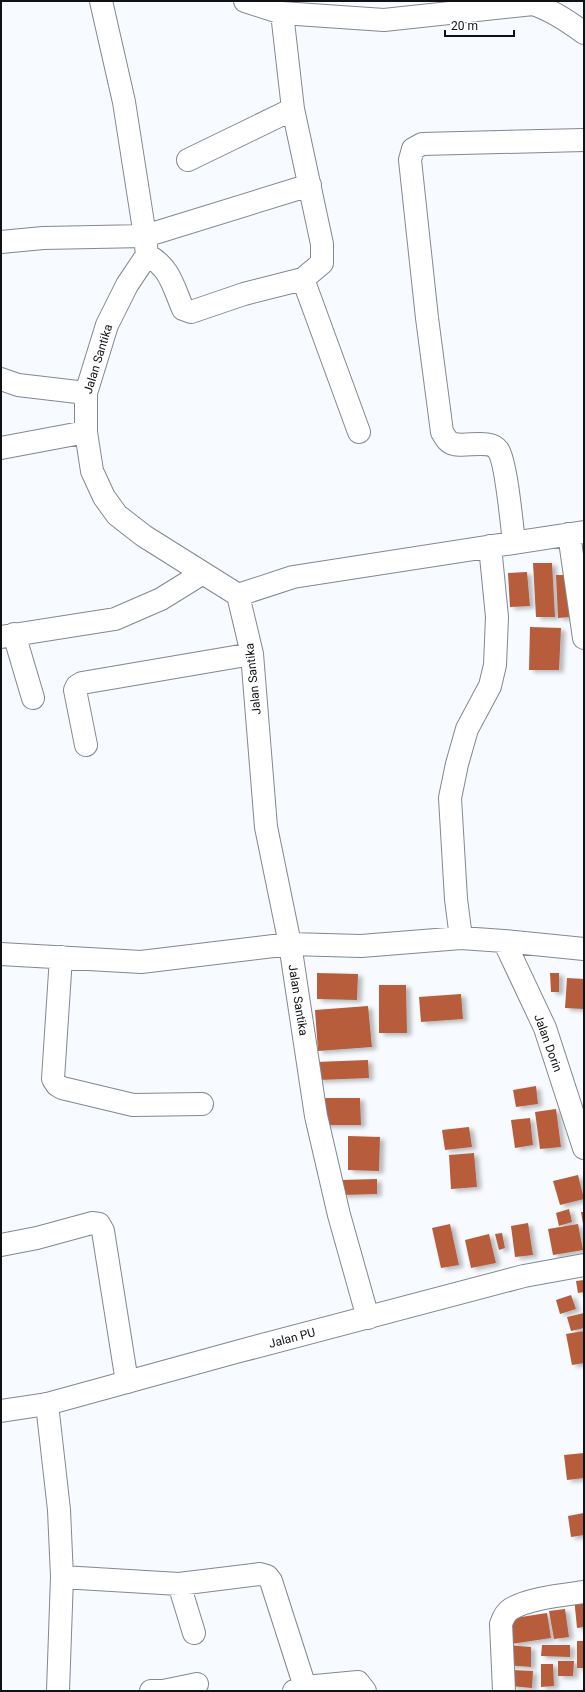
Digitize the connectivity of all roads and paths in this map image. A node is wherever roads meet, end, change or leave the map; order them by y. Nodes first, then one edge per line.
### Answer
1 (101, 1) edge
2 (245, 1) edge
3 (282, 13) junction
4 (584, 33) edge
5 (293, 109) junction
6 (584, 140) edge
7 (188, 160) dead end
8 (310, 185) junction
9 (1, 242) edge
10 (146, 245) junction
11 (302, 279) junction
12 (1, 379) edge
13 (86, 393) junction
14 (86, 432) junction
15 (359, 432) dead end
16 (1, 448) edge
17 (577, 533) edge
18 (514, 543) junction
19 (490, 546) junction
20 (203, 573) junction
21 (238, 595) junction
22 (8, 636) edge
23 (584, 638) edge
24 (252, 654) junction
25 (34, 698) dead end
26 (86, 744) dead end
27 (461, 938) junction
28 (504, 941) junction
29 (290, 944) junction
30 (584, 949) edge
31 (1, 954) edge
32 (61, 957) junction
33 (202, 1104) dead end
34 (584, 1148) edge
35 (1, 1245) edge
36 (584, 1265) edge
37 (368, 1318) junction
38 (127, 1382) junction
39 (47, 1404) junction
40 (1, 1411) edge
41 (62, 1577) junction
42 (179, 1584) junction
43 (584, 1592) edge
44 (194, 1633) dead end
45 (197, 1684) dead end
46 (299, 1689) edge
47 (58, 1691) edge
48 (151, 1691) edge
49 (365, 1691) edge
50 (504, 1691) edge

1 - 10 street
2 - 3 street
3 - 4 street
3 - 5 street
5 - 7 street
5 - 8 street
6 - 18 street
8 - 10 street
8 - 11 street
9 - 10 street
10 - 11 street
10 - 13 street, Jalan Santika
11 - 15 street
12 - 13 street
13 - 14 street, Jalan Santika
14 - 16 street
14 - 20 street, Jalan Santika
17 - 18 street
17 - 23 street
18 - 19 street
19 - 21 street
19 - 27 street
20 - 21 street, Jalan Santika
20 - 22 street
21 - 24 street, Jalan Santika
22 - 25 street
24 - 26 street
24 - 29 street, Jalan Santika
27 - 28 street
27 - 29 street
28 - 30 street
28 - 34 street, Jalan Dorin
29 - 32 street
29 - 37 street, Jalan Santika
31 - 32 street
32 - 33 street
35 - 38 street
36 - 37 street, Jalan PU
37 - 38 street, Jalan PU
38 - 39 street, Jalan PU
39 - 40 street, Jalan PU
39 - 41 street
41 - 42 street
41 - 47 street
42 - 44 street
42 - 46 street
43 - 50 street
45 - 48 street
46 - 49 street

